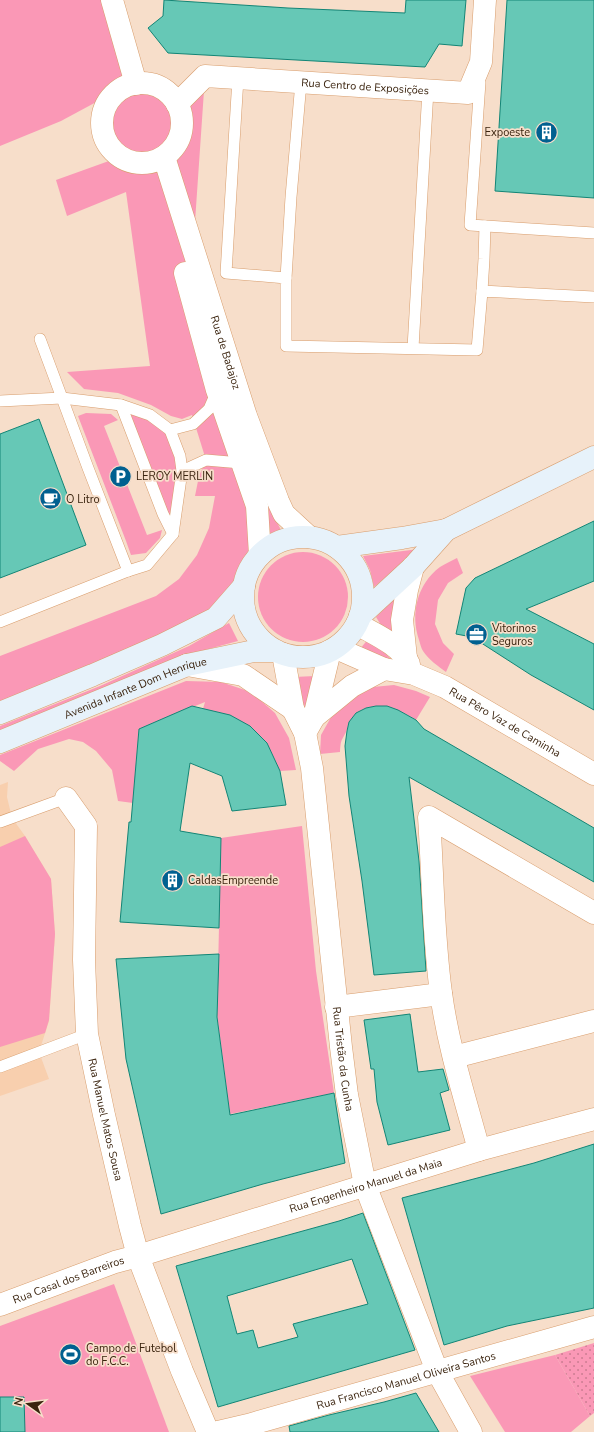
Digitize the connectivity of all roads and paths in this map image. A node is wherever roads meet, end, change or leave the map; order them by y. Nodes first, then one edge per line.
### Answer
1 (112, 0) edge
2 (485, 0) edge
3 (481, 62) junction
4 (238, 78) junction
5 (301, 82) junction
6 (136, 84) junction
7 (428, 90) junction
8 (177, 104) junction
9 (159, 159) junction
10 (485, 226) junction
11 (594, 233) edge
12 (286, 278) junction
13 (482, 291) junction
14 (594, 297) edge
15 (40, 339) dead end
16 (413, 348) junction
17 (217, 390) junction
18 (62, 398) junction
19 (0, 401) edge
20 (121, 405) junction
21 (170, 430) junction
22 (594, 457) edge
23 (241, 462) junction
24 (182, 471) junction
25 (446, 530) junction
26 (173, 534) junction
27 (308, 537) junction
28 (337, 547) junction
29 (260, 555) junction
30 (413, 566) junction
31 (128, 571) junction
32 (244, 586) junction
33 (359, 620) junction
34 (0, 622) edge
35 (333, 649) junction
36 (279, 653) junction
37 (187, 666) junction
38 (410, 666) junction
39 (384, 669) junction
40 (293, 709) junction
41 (0, 713) edge
42 (309, 725) junction
43 (0, 742) edge
44 (594, 774) edge
45 (66, 798) joint
46 (0, 822) edge
47 (594, 913) edge
48 (441, 994) junction
49 (336, 1007) junction
50 (594, 1021) edge
51 (87, 1034) junction
52 (454, 1057) junction
53 (0, 1067) edge
54 (594, 1119) edge
55 (479, 1150) junction
56 (365, 1185) junction
57 (138, 1256) junction
58 (0, 1305) edge
59 (594, 1327) edge
60 (437, 1371) junction
61 (208, 1432) edge
62 (218, 1432) edge
63 (471, 1432) edge

1 - 6 street
2 - 3 street, Rua Centro de Exposições
3 - 7 street, Rua Centro de Exposições
3 - 10 lane
4 - 5 street, Rua Centro de Exposições
4 - 8 street, Rua Centro de Exposições
4 - 12 lane
5 - 7 street, Rua Centro de Exposições
5 - 12 lane
6 - 8 street
6 - 9 street
7 - 16 lane
8 - 9 street
9 - 17 street
9 - 27 street, Rua de Badajoz
10 - 11 lane
10 - 13 lane
12 - 16 lane
13 - 14 lane
13 - 16 lane
15 - 18 lane
17 - 21 lane
17 - 23 street
18 - 19 lane
18 - 20 lane
18 - 31 lane
20 - 21 lane
20 - 26 lane
21 - 24 lane
22 - 25 main road
23 - 24 lane
23 - 29 street
24 - 26 lane
25 - 28 main road
25 - 30 main road
26 - 31 lane
27 - 28 main road
27 - 29 main road
28 - 33 main road
29 - 32 main road
30 - 33 main road
30 - 38 street
31 - 34 lane
32 - 36 main road
32 - 41 main road
33 - 35 main road
33 - 38 street
35 - 36 main road
35 - 39 street
35 - 42 street
36 - 37 main road, Avenida Infante Dom Henrique
36 - 40 street
37 - 40 street
37 - 43 main road, Avenida Infante Dom Henrique
38 - 39 street
38 - 44 street, Rua Pêro Vaz de Caminha
39 - 42 street
40 - 42 street
42 - 49 street, Rua Tristão da Cunha
45 - 46 lane
45 - 51 street, Rua Manuel Matos Sousa
47 - 48 street
48 - 49 street
48 - 52 street
49 - 56 street, Rua Tristão da Cunha
50 - 52 street
51 - 53 lane
51 - 57 street, Rua Manuel Matos Sousa
52 - 55 street
54 - 55 street, Rua Engenheiro Manuel da Maia
55 - 56 street, Rua Engenheiro Manuel da Maia
56 - 57 street, Rua Engenheiro Manuel da Maia
56 - 60 street, Rua Tristão da Cunha
57 - 58 street, Rua Casal dos Barreiros
57 - 61 street, Rua Manuel Matos Sousa
59 - 60 street, Rua Francisco Manuel Oliveira Santos
60 - 62 street, Rua Francisco Manuel Oliveira Santos
60 - 63 street, Rua Tristão da Cunha

